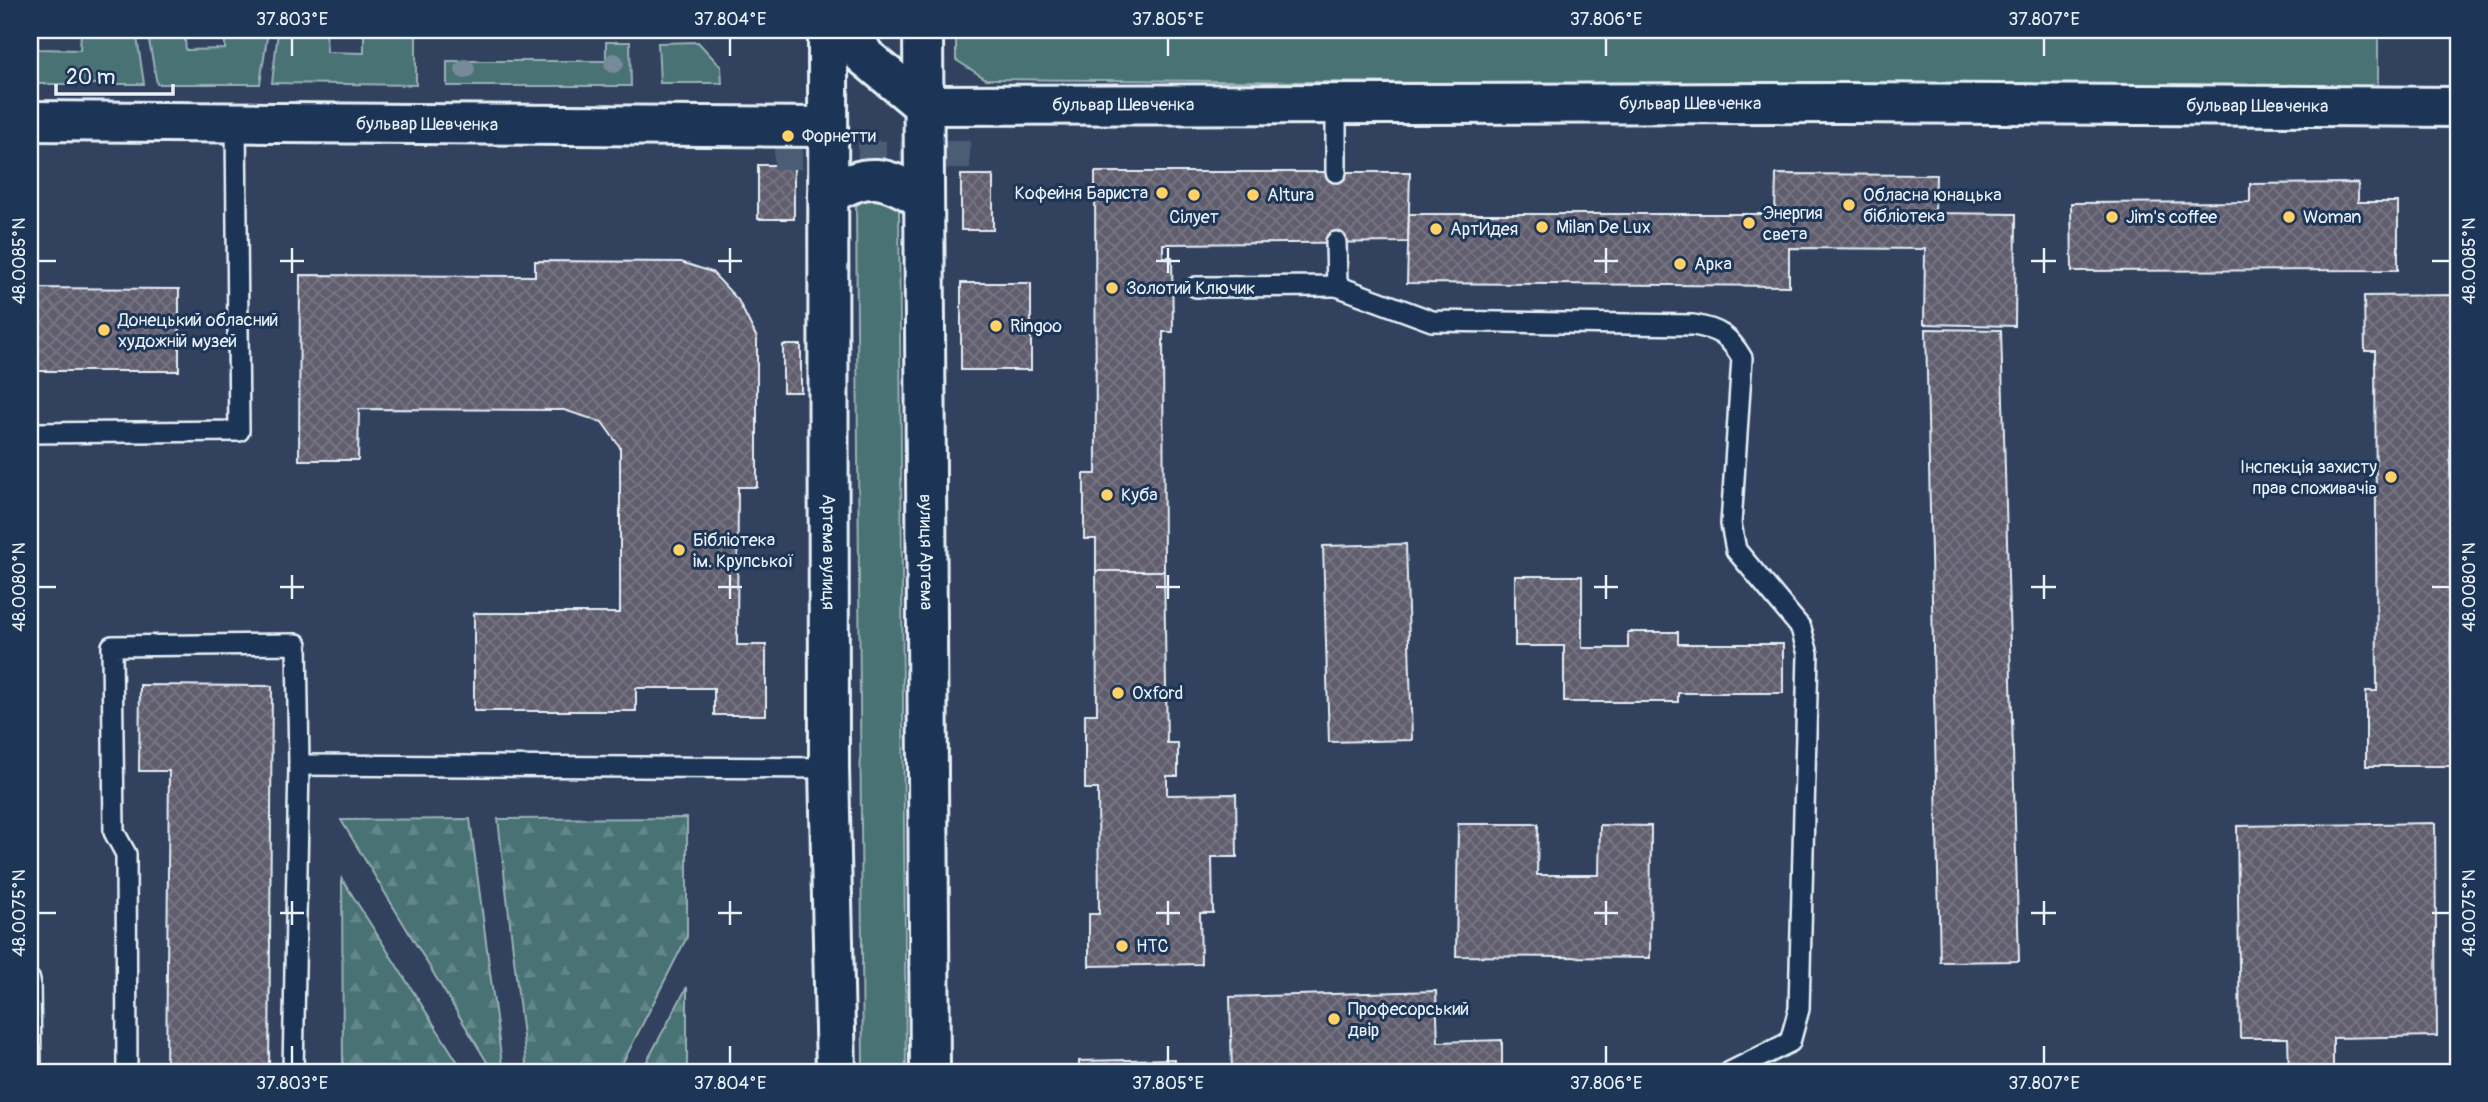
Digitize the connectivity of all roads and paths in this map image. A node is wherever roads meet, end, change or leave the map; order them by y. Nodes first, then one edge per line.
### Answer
1 (828, 30) edge
2 (851, 30) edge
3 (923, 30) edge
4 (1336, 103) junction
5 (923, 105) junction
6 (2458, 107) edge
7 (30, 121) edge
8 (236, 123) junction
9 (826, 127) junction
10 (1336, 172) dead end
11 (828, 195) junction
12 (923, 199) junction
13 (1336, 242) dead end
14 (1337, 286) junction
15 (1196, 287) dead end
16 (30, 433) edge
17 (299, 765) junction
18 (829, 768) junction
19 (30, 980) edge
20 (31, 1072) edge
21 (127, 1072) edge
22 (293, 1072) edge
23 (836, 1072) edge
24 (930, 1072) edge
25 (1730, 1072) edge

1 - 9 main road, Артема вулиця
2 - 5 main road
3 - 5 main road, вулиця Артема
4 - 5 main road, бульвар Шевченка
4 - 6 main road, бульвар Шевченка
4 - 10 lane
5 - 12 main road, вулиця Артема
7 - 8 main road, бульвар Шевченка
8 - 9 main road, бульвар Шевченка
8 - 16 lane
9 - 11 main road, Артема вулиця
11 - 12 main road
11 - 18 main road, Артема вулиця
12 - 24 main road, вулиця Артема
13 - 14 lane
14 - 15 lane
14 - 25 lane
17 - 18 lane
17 - 21 lane
17 - 22 lane
18 - 23 main road, Артема вулиця
19 - 20 lane

